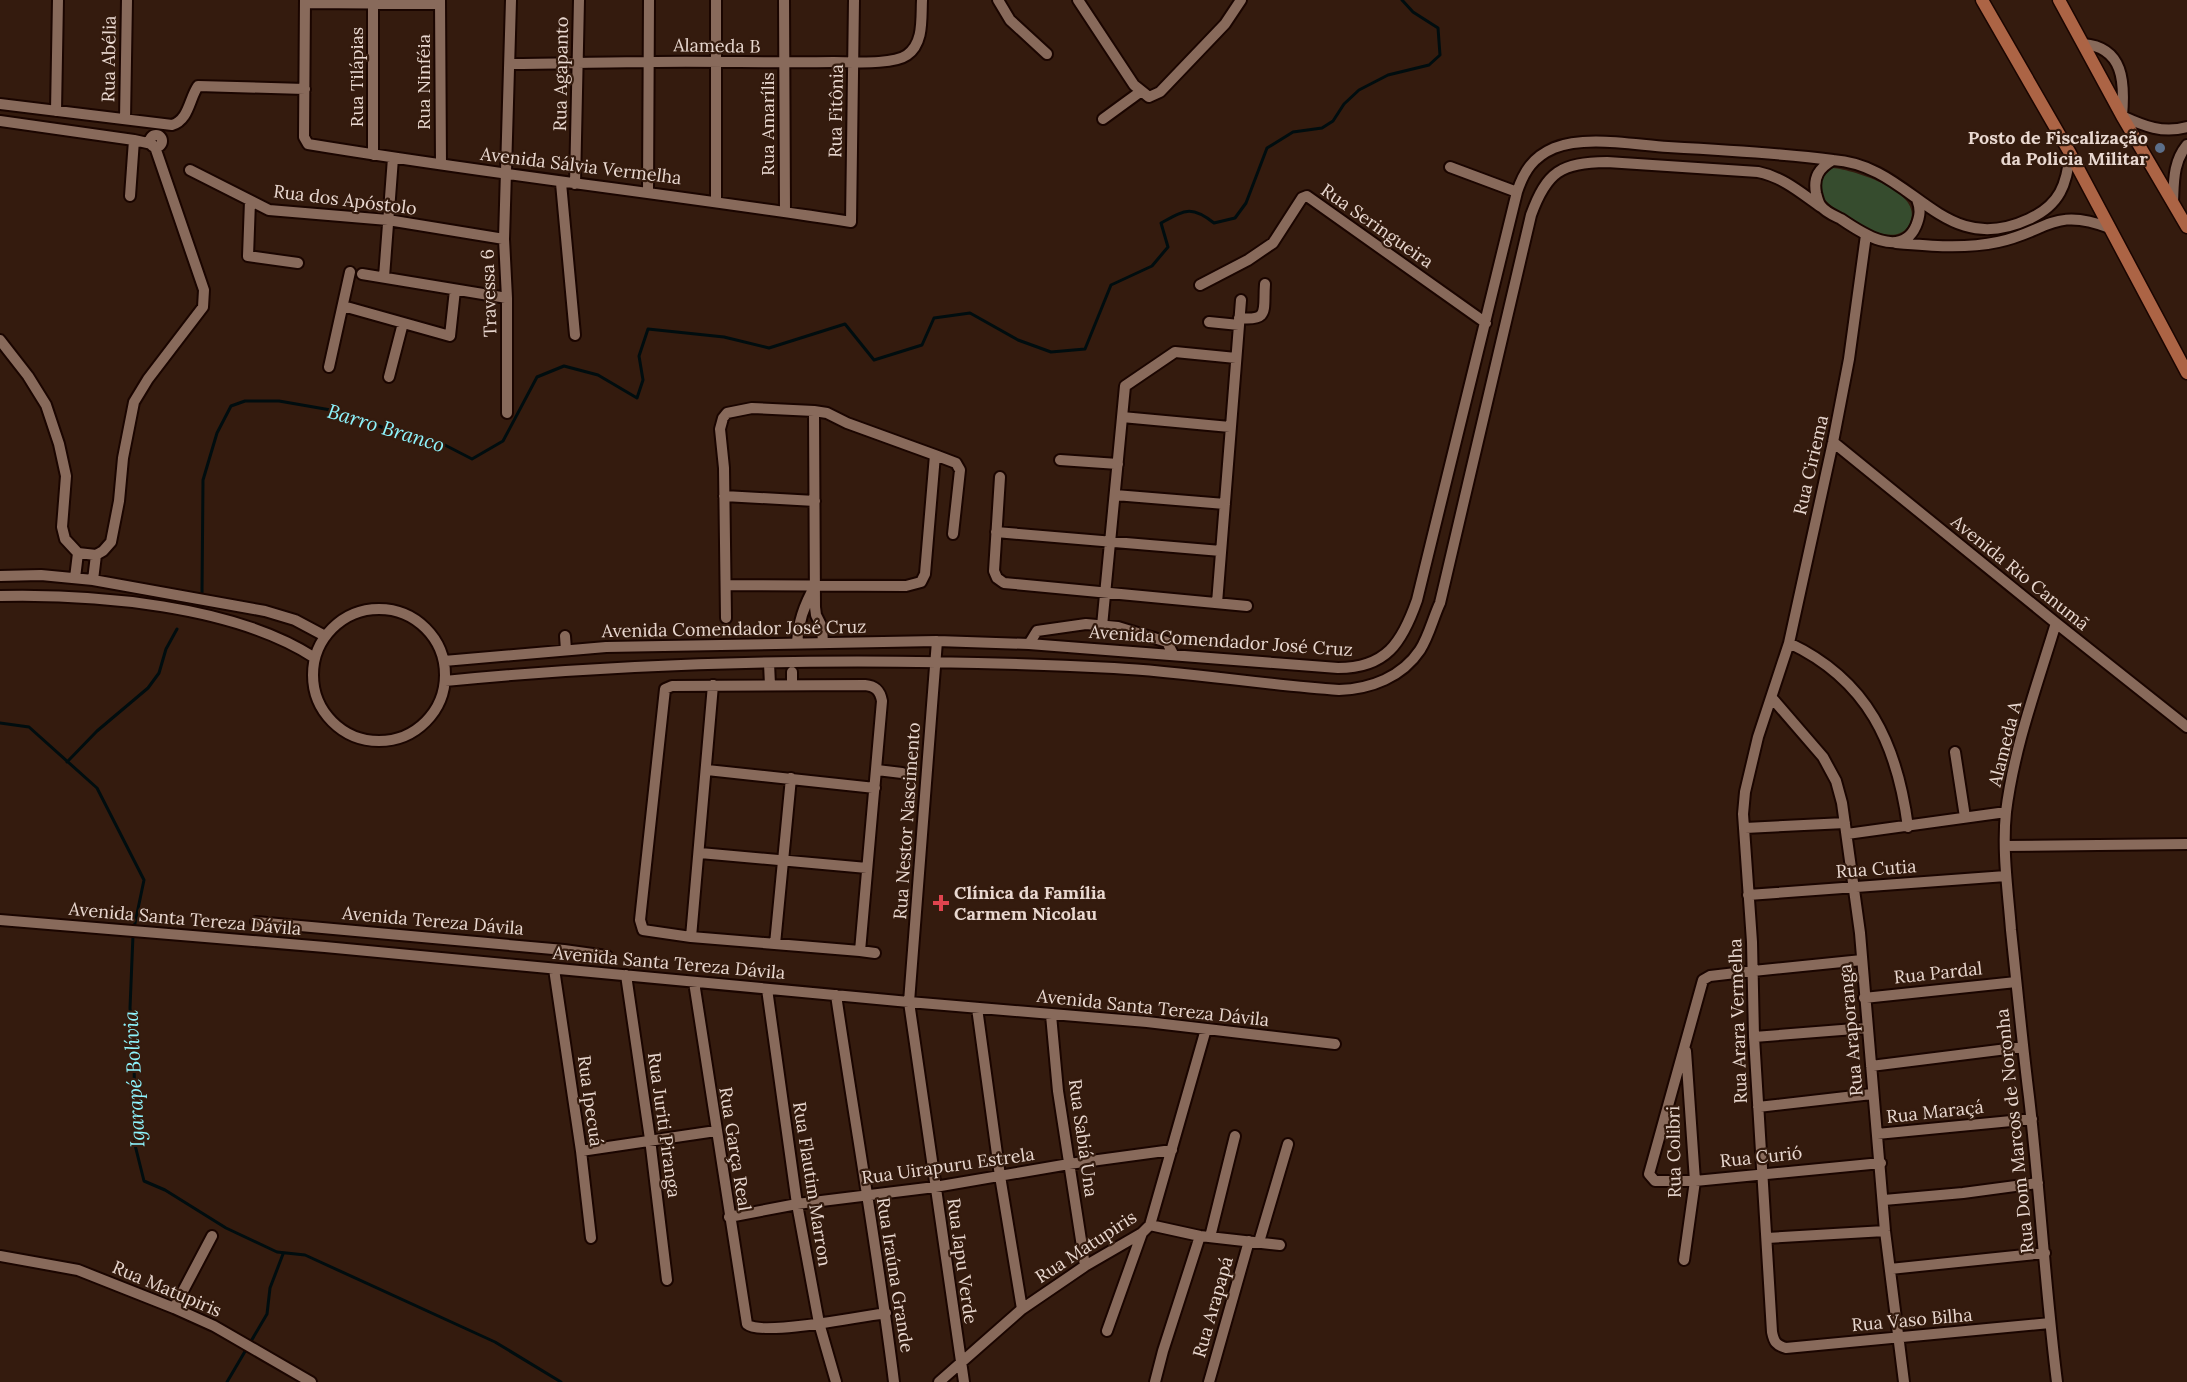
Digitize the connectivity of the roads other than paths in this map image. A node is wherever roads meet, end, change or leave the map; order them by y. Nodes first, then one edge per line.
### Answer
1 (58, 0) edge
2 (127, 0) edge
3 (511, 0) edge
4 (579, 0) edge
5 (649, 0) edge
6 (716, 0) edge
7 (784, 0) edge
8 (854, 0) edge
9 (922, 0) edge
10 (998, 0) edge
11 (1078, 0) edge
12 (1982, 0) edge
13 (2060, 1) edge
14 (305, 2) edge
15 (373, 2) edge
16 (440, 2) edge
17 (1236, 2) edge
18 (2083, 44) junction
19 (1047, 54) dead end
20 (648, 62) junction
21 (853, 62) junction
22 (717, 63) junction
23 (784, 63) junction
24 (510, 64) junction
25 (578, 64) junction
26 (305, 88) junction
27 (1140, 92) junction
28 (0, 104) edge
29 (56, 111) junction
30 (2122, 116) junction
31 (125, 119) junction
32 (1103, 119) dead end
33 (0, 122) edge
34 (2187, 127) edge
35 (134, 140) junction
36 (2187, 146) edge
37 (2070, 153) junction
38 (373, 155) junction
39 (393, 158) junction
40 (1833, 160) junction
41 (441, 164) junction
42 (1450, 167) dead end
43 (190, 170) dead end
44 (506, 174) junction
45 (561, 183) junction
46 (575, 184) junction
47 (648, 192) junction
48 (1517, 192) junction
49 (130, 196) dead end
50 (1917, 200) junction
51 (250, 201) junction
52 (716, 201) junction
53 (2173, 202) junction
54 (1821, 207) junction
55 (785, 212) junction
56 (388, 220) junction
57 (851, 222) joint
58 (2187, 227) edge
59 (2110, 228) junction
60 (1866, 235) junction
61 (504, 239) junction
62 (1893, 243) junction
63 (298, 263) dead end
64 (384, 277) junction
65 (1265, 284) dead end
66 (1200, 285) dead end
67 (455, 290) junction
68 (507, 298) junction
69 (1240, 300) dead end
70 (343, 306) junction
71 (1239, 321) junction
72 (1209, 322) dead end
73 (403, 323) junction
74 (1486, 323) junction
75 (575, 335) dead end
76 (0, 340) edge
77 (1236, 358) junction
78 (329, 367) dead end
79 (2185, 368) edge
80 (389, 377) dead end
81 (814, 411) junction
82 (507, 412) dead end
83 (1122, 417) junction
84 (1230, 427) junction
85 (1833, 442) junction
86 (935, 455) junction
87 (1060, 460) dead end
88 (1118, 464) junction
89 (1000, 477) dead end
90 (1115, 495) junction
91 (724, 496) junction
92 (814, 501) junction
93 (1225, 504) junction
94 (996, 532) junction
95 (953, 534) dead end
96 (1110, 542) junction
97 (1221, 552) junction
98 (78, 553) junction
99 (96, 555) junction
100 (5, 576) edge
101 (75, 578) junction
102 (93, 580) junction
103 (726, 585) junction
104 (815, 586) junction
105 (1105, 592) junction
106 (4, 596) edge
107 (1217, 603) junction
108 (1247, 606) dead end
109 (726, 618) dead end
110 (2056, 624) junction
111 (1102, 626) junction
112 (326, 636) junction
113 (565, 636) dead end
114 (551, 639) dead end
115 (937, 641) junction
116 (797, 643) junction
117 (823, 643) junction
118 (1789, 643) junction
119 (1029, 644) junction
120 (566, 650) junction
121 (551, 651) junction
122 (1173, 654) junction
123 (315, 658) junction
124 (444, 661) junction
125 (936, 662) junction
126 (769, 663) junction
127 (792, 672) dead end
128 (445, 681) junction
129 (713, 685) junction
130 (792, 685) junction
131 (770, 686) junction
132 (1772, 698) junction
133 (2187, 727) edge
134 (1955, 752) dead end
135 (707, 770) junction
136 (877, 770) junction
137 (902, 773) dead end
138 (791, 778) junction
139 (875, 788) junction
140 (2006, 812) junction
141 (1965, 817) junction
142 (1908, 827) junction
143 (1744, 828) junction
144 (1846, 829) junction
145 (2187, 844) edge
146 (2005, 846) junction
147 (700, 853) junction
148 (783, 860) junction
149 (867, 868) junction
150 (2006, 876) junction
151 (1854, 888) junction
152 (1749, 896) junction
153 (0, 920) edge
154 (256, 922) dead end
155 (691, 937) junction
156 (775, 944) junction
157 (860, 951) junction
158 (875, 953) dead end
159 (607, 956) dead end
160 (1862, 960) junction
161 (554, 969) junction
162 (1753, 971) junction
163 (626, 975) junction
164 (694, 982) junction
165 (2016, 982) junction
166 (767, 989) junction
167 (836, 995) junction
168 (1864, 998) junction
169 (909, 1002) junction
170 (977, 1008) junction
171 (1051, 1015) junction
172 (1867, 1028) junction
173 (1206, 1029) junction
174 (1754, 1037) junction
175 (1686, 1042) junction
176 (1335, 1044) dead end
177 (2023, 1047) junction
178 (1870, 1066) junction
179 (1872, 1094) junction
180 (1758, 1107) junction
181 (2032, 1119) junction
182 (716, 1131) junction
183 (1877, 1134) junction
184 (1235, 1136) dead end
185 (650, 1139) junction
186 (1288, 1144) dead end
187 (1172, 1150) junction
188 (581, 1151) junction
189 (1881, 1162) junction
190 (1069, 1164) junction
191 (1764, 1173) junction
192 (1649, 1174) joint
193 (1000, 1176) junction
194 (1695, 1181) junction
195 (2038, 1183) junction
196 (935, 1187) junction
197 (866, 1195) junction
198 (1884, 1200) junction
199 (797, 1204) junction
200 (729, 1217) junction
201 (1150, 1225) junction
202 (1886, 1231) junction
203 (1142, 1233) junction
204 (212, 1236) dead end
205 (1205, 1236) junction
206 (591, 1238) dead end
207 (1767, 1238) junction
208 (1254, 1242) junction
209 (1280, 1245) dead end
210 (2045, 1253) junction
211 (0, 1256) edge
212 (1684, 1260) dead end
213 (1085, 1266) junction
214 (1890, 1269) junction
215 (667, 1280) dead end
216 (174, 1308) junction
217 (1022, 1309) junction
218 (886, 1313) junction
219 (819, 1323) junction
220 (2050, 1323) junction
221 (1107, 1331) dead end
222 (1898, 1338) junction
223 (1778, 1345) joint
224 (961, 1364) junction
225 (311, 1382) edge
226 (836, 1382) edge
227 (894, 1382) edge
228 (939, 1382) edge
229 (963, 1382) edge
230 (1155, 1382) edge
231 (1209, 1382) edge
232 (1904, 1382) edge
233 (2056, 1382) edge

1 - 29 street
2 - 31 street, Rua Abélia
3 - 24 street, Travessa 6
4 - 25 street, Rua Agapanto
5 - 20 street
6 - 22 street
7 - 23 street, Rua Amarílis
8 - 21 street, Rua Fitônia
9 - 21 street, Alameda B
10 - 19 street
11 - 27 street
12 - 37 main road
13 - 18 main road
14 - 15 street
14 - 26 street
15 - 16 street
15 - 38 street, Rua Tilápias
16 - 41 street, Rua Ninféia
17 - 27 street
18 - 30 main road
18 - 30 street
20 - 22 street, Alameda B
20 - 25 street, Alameda B
20 - 47 street
21 - 23 street, Alameda B
21 - 57 street, Rua Fitônia
22 - 23 street, Alameda B
22 - 52 street
23 - 55 street, Rua Amarílis
24 - 25 street, Alameda B
24 - 44 street, Travessa 6
25 - 46 street, Rua Agapanto
26 - 31 street
26 - 38 street, Avenida Sálvia Vermelha
27 - 32 street
28 - 29 street
29 - 31 street
30 - 34 street
30 - 53 main road
33 - 35 street
35 - 49 street
35 - 99 street
36 - 53 street
37 - 50 street
37 - 59 main road
38 - 39 street, Avenida Sálvia Vermelha
39 - 41 street, Avenida Sálvia Vermelha
39 - 56 street
40 - 48 street, Avenida Comendador José Cruz
40 - 50 street, Avenida Comendador José Cruz
40 - 54 street
41 - 44 street, Avenida Sálvia Vermelha
42 - 48 street
43 - 51 street, Rua dos Apóstolo
44 - 45 street, Avenida Sálvia Vermelha
44 - 61 street, Travessa 6
45 - 46 street, Avenida Sálvia Vermelha
45 - 75 street
46 - 47 street, Avenida Sálvia Vermelha
47 - 52 street, Avenida Sálvia Vermelha
48 - 74 street, Avenida Comendador José Cruz
50 - 62 street
51 - 56 street, Rua dos Apóstolo
51 - 63 street
52 - 55 street, Avenida Sálvia Vermelha
53 - 58 main road
54 - 60 street, Avenida Comendador José Cruz
54 - 125 street, Avenida Comendador José Cruz
55 - 57 street, Avenida Sálvia Vermelha
56 - 61 street, Rua dos Apóstolo
56 - 64 street
59 - 62 street
59 - 79 main road
60 - 62 street, Avenida Comendador José Cruz
60 - 85 street, Rua Ciriema
61 - 68 street, Travessa 6
64 - 67 street
64 - 70 street
65 - 71 street
66 - 74 street, Rua Seringueira
67 - 68 street
67 - 73 street
68 - 82 street, Travessa 6
69 - 71 street
70 - 73 street
70 - 78 street
71 - 72 street
71 - 77 street
73 - 80 street
74 - 122 street, Avenida Comendador José Cruz
76 - 98 street
77 - 83 street
77 - 84 street
81 - 86 street
81 - 91 street
81 - 92 street
83 - 84 street
83 - 88 street
84 - 93 street
85 - 110 street, Avenida Rio Canumã
85 - 118 street, Rua Ciriema
86 - 95 street
86 - 104 street
87 - 88 street
88 - 90 street
89 - 94 street
90 - 93 street
90 - 96 street
91 - 92 street
91 - 103 street
92 - 104 street
93 - 97 street
94 - 96 street
94 - 105 street
96 - 97 street
96 - 105 street
97 - 107 street
98 - 99 street
98 - 101 street
99 - 102 street
100 - 101 street
100 - 106 street
101 - 102 street
102 - 112 street
103 - 104 street
103 - 109 street
104 - 116 street
104 - 117 street
105 - 107 street
105 - 111 street
106 - 123 street
107 - 108 street
110 - 133 street, Avenida Rio Canumã
110 - 140 street, Alameda A
111 - 119 street
111 - 122 street
112 - 123 street
112 - 124 street
113 - 120 street
114 - 121 street
115 - 117 street, Avenida Comendador José Cruz
115 - 119 street, Avenida Comendador José Cruz
115 - 125 street, Rua Nestor Nascimento
116 - 117 street, Avenida Comendador José Cruz
116 - 120 street, Avenida Comendador José Cruz
118 - 132 street, Rua Ciriema
118 - 142 street
119 - 122 street, Avenida Comendador José Cruz
120 - 121 street, Avenida Comendador José Cruz
121 - 124 street, Avenida Comendador José Cruz
123 - 128 street
124 - 128 street
125 - 126 street, Avenida Comendador José Cruz
125 - 169 street, Rua Nestor Nascimento
126 - 128 street, Avenida Comendador José Cruz
126 - 131 street
127 - 130 street
129 - 131 street
129 - 135 street
129 - 155 street
130 - 131 street
130 - 136 street
132 - 143 street, Rua Arara Vermelha
132 - 144 street, Rua Araporanga
134 - 141 street
135 - 138 street
135 - 147 street
136 - 137 street
136 - 139 street
138 - 139 street
138 - 148 street
139 - 149 street
140 - 141 street
140 - 146 street, Alameda A
141 - 142 street
142 - 144 street
143 - 144 street
143 - 152 street, Rua Arara Vermelha
144 - 151 street, Rua Araporanga
145 - 146 street
146 - 150 street, Alameda A
147 - 148 street
147 - 155 street
148 - 149 street
148 - 156 street
149 - 157 street
150 - 151 street, Rua Cutia
150 - 165 street, Rua Dom Marcos de Noronha
151 - 152 street, Rua Cutia
151 - 160 street, Rua Araporanga
152 - 162 street, Rua Arara Vermelha
153 - 161 street, Avenida Santa Tereza Dávila
154 - 159 street, Avenida Tereza Dávila
155 - 156 street
156 - 157 street
157 - 158 street
160 - 162 street
160 - 168 street, Rua Araporanga
161 - 163 street, Avenida Santa Tereza Dávila
161 - 188 street, Rua Ipecuá
162 - 174 street, Rua Arara Vermelha
162 - 175 street, Rua Colibri
163 - 164 street, Avenida Santa Tereza Dávila
163 - 185 street, Rua Juriti Piranga
164 - 166 street, Avenida Santa Tereza Dávila
164 - 182 street, Rua Garça Real
165 - 168 street, Rua Pardal
165 - 177 street, Rua Dom Marcos de Noronha
166 - 167 street, Avenida Santa Tereza Dávila
166 - 199 street, Rua Flautim Marron
167 - 169 street, Avenida Santa Tereza Dávila
167 - 197 street, Rua Iraúna Grande
168 - 172 street, Rua Araporanga
169 - 170 street, Avenida Santa Tereza Dávila
169 - 196 street, Rua Japu Verde
170 - 171 street, Avenida Santa Tereza Dávila
170 - 193 street
171 - 173 street, Avenida Santa Tereza Dávila
171 - 190 street, Rua Sabiá Una
172 - 174 street
172 - 178 street, Rua Araporanga
173 - 176 street, Avenida Santa Tereza Dávila
173 - 187 street, Rua Matupiris
174 - 180 street, Rua Arara Vermelha
175 - 192 street, Rua Colibri
175 - 194 street, Rua Colibri
177 - 178 street
177 - 181 street, Rua Dom Marcos de Noronha
178 - 179 street, Rua Araporanga
179 - 180 street
179 - 183 street, Rua Araporanga
180 - 191 street, Rua Arara Vermelha
181 - 183 street, Rua Maraçá
181 - 195 street, Rua Dom Marcos de Noronha
182 - 185 street
182 - 200 street, Rua Garça Real
183 - 189 street, Rua Araporanga
184 - 205 street
185 - 188 street
185 - 215 street, Rua Juriti Piranga
186 - 208 street, Rua Arapapá
187 - 190 street, Rua Uirapuru Estrela
187 - 201 street, Rua Matupiris
188 - 206 street, Rua Ipecuá
189 - 191 street, Rua Curió
189 - 198 street, Rua Araporanga
190 - 193 street, Rua Uirapuru Estrela
190 - 213 street, Rua Sabiá Una
191 - 194 street, Rua Curió
191 - 207 street, Rua Arara Vermelha
192 - 194 street, Rua Curió
193 - 196 street, Rua Uirapuru Estrela
193 - 217 street
194 - 212 street, Rua Colibri
195 - 198 street
195 - 210 street, Rua Dom Marcos de Noronha
196 - 197 street, Rua Uirapuru Estrela
196 - 224 street, Rua Japu Verde
197 - 199 street, Rua Uirapuru Estrela
197 - 218 street, Rua Iraúna Grande
198 - 202 street, Rua Araporanga
199 - 200 street, Rua Uirapuru Estrela
199 - 219 street, Rua Flautim Marron
200 - 219 street, Rua Garça Real
201 - 203 street, Rua Matupiris
201 - 205 street
202 - 207 street
202 - 214 street, Rua Araporanga
203 - 213 street, Rua Matupiris
203 - 221 street
204 - 216 street
205 - 208 street
205 - 230 street
207 - 223 street, Rua Arara Vermelha
208 - 209 street
208 - 231 street, Rua Arapapá
210 - 214 street
210 - 220 street, Rua Dom Marcos de Noronha
211 - 216 street, Rua Matupiris
213 - 217 street, Rua Matupiris
214 - 222 street, Rua Araporanga
216 - 225 street, Rua Matupiris
217 - 224 street, Rua Matupiris
218 - 219 street
218 - 227 street, Rua Iraúna Grande
219 - 226 street, Rua Flautim Marron
220 - 222 street, Rua Vaso Bilha
220 - 233 street, Rua Dom Marcos de Noronha
222 - 223 street, Rua Vaso Bilha
222 - 232 street, Rua Araporanga
224 - 228 street, Rua Matupiris
224 - 229 street, Rua Japu Verde

